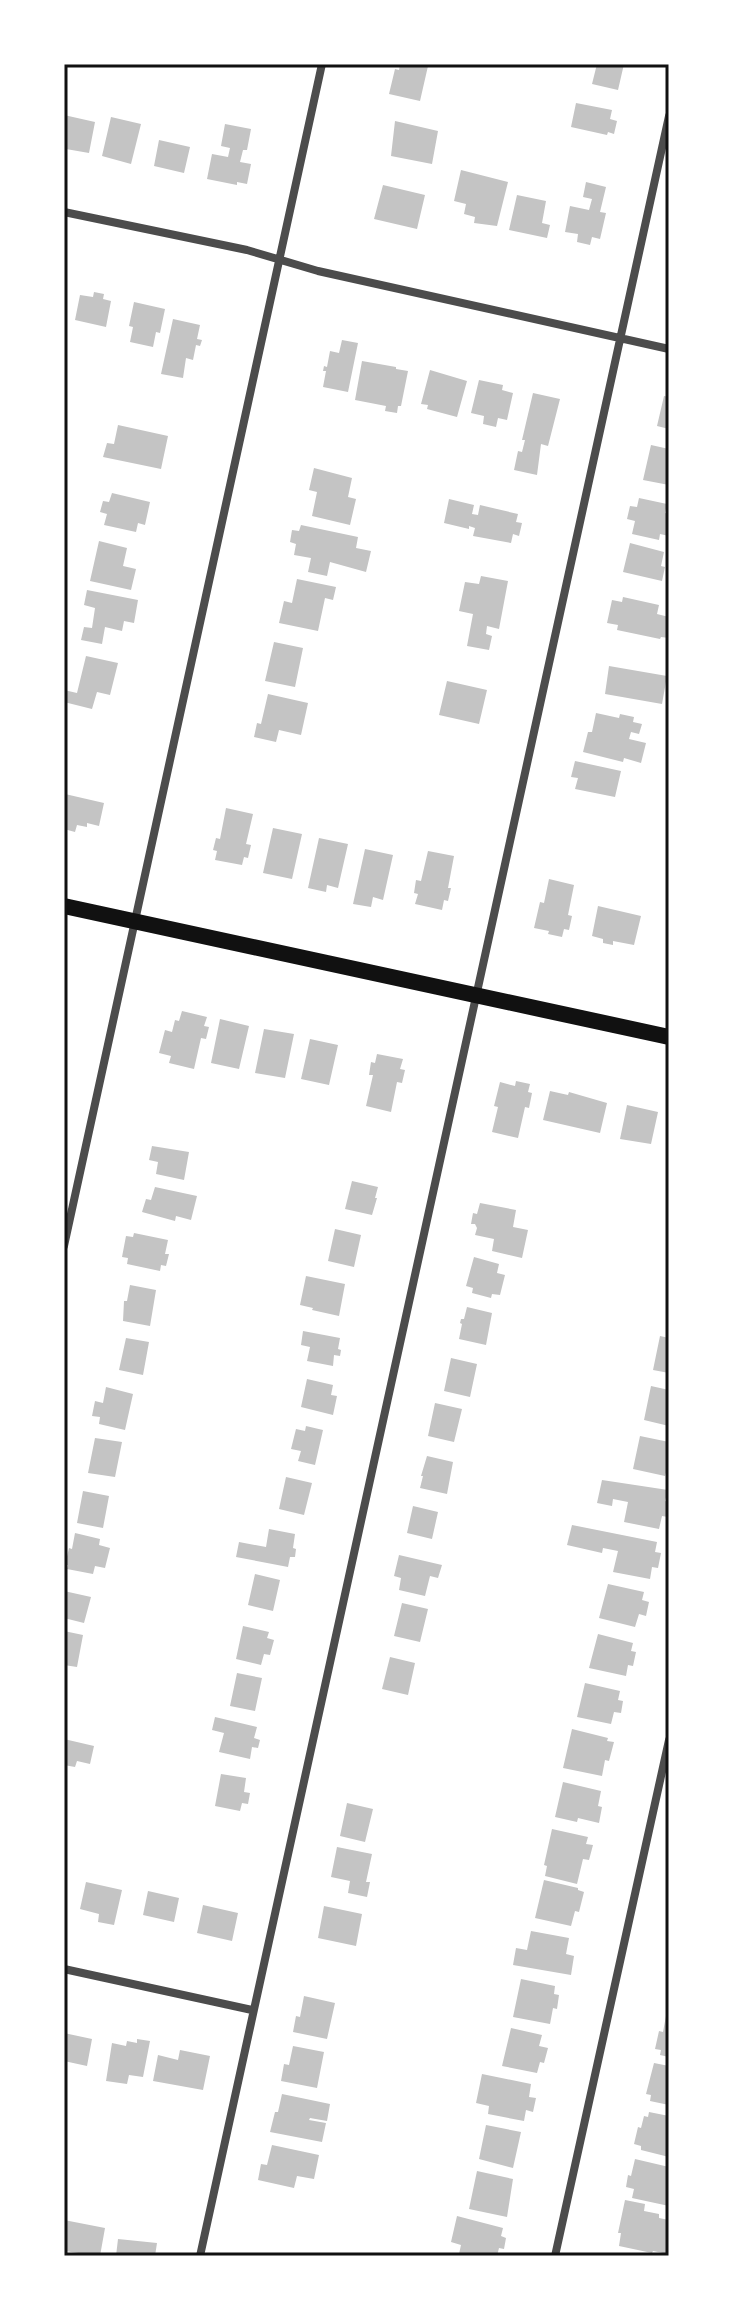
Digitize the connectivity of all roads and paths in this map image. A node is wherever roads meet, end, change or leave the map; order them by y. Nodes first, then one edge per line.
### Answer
1 (322, 64) edge
2 (669, 116) edge
3 (64, 212) edge
4 (279, 260) junction
5 (620, 339) junction
6 (669, 349) edge
7 (64, 906) edge
8 (135, 920) junction
9 (475, 996) junction
10 (669, 1037) edge
11 (64, 1246) edge
12 (669, 1740) edge
13 (64, 1969) edge
14 (252, 2010) junction
15 (200, 2256) edge
16 (555, 2256) edge

1 - 4 street
2 - 5 street
3 - 4 street
4 - 5 street
4 - 8 street
5 - 6 street
5 - 9 street
7 - 8 main road
8 - 9 main road
8 - 11 street
9 - 10 main road
9 - 14 street
12 - 16 street
13 - 14 street
14 - 15 street

